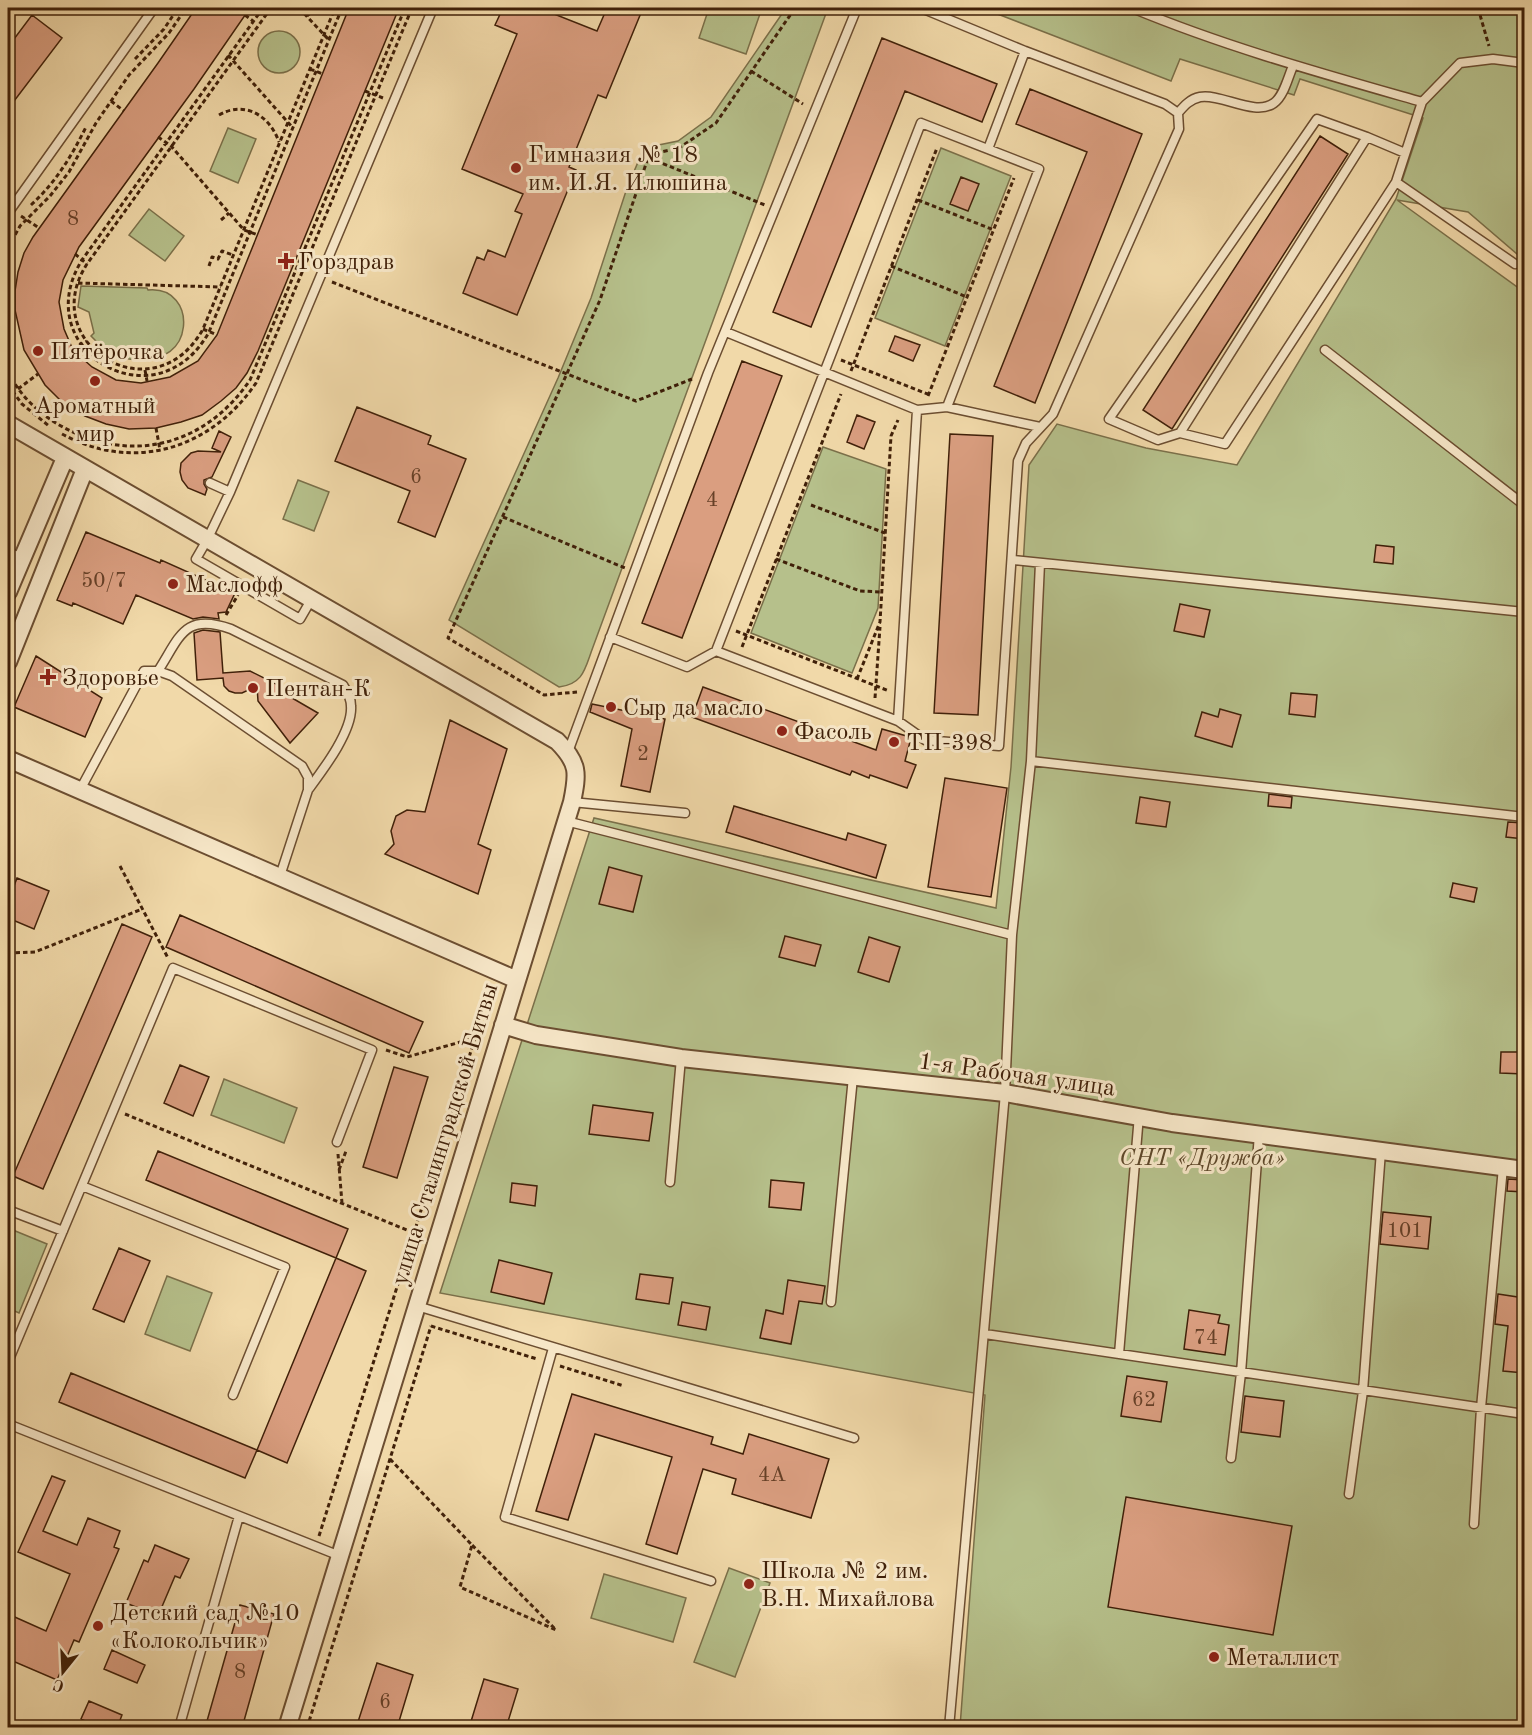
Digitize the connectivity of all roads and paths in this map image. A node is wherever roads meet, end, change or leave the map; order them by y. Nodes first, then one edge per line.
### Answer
1 (154, 8) edge
2 (178, 8) edge
3 (186, 8) edge
4 (262, 8) edge
5 (270, 8) edge
6 (300, 8) edge
7 (316, 8) edge
8 (335, 8) edge
9 (342, 8) edge
10 (405, 8) edge
11 (412, 8) edge
12 (433, 8) edge
13 (795, 8) edge
14 (857, 8) edge
15 (921, 8) edge
16 (1132, 8) edge
17 (1478, 8) edge
18 (245, 15) dead end
19 (307, 16) junction
20 (253, 21) junction
21 (258, 25) junction
22 (324, 35) junction
23 (329, 40) junction
24 (1025, 51) junction
25 (228, 55) junction
26 (1493, 59) junction
27 (233, 60) junction
28 (132, 62) dead end
29 (1524, 63) edge
30 (1293, 66) junction
31 (310, 69) junction
32 (751, 71) junction
33 (316, 72) junction
34 (323, 74) dead end
35 (365, 91) dead end
36 (369, 93) junction
37 (375, 95) junction
38 (110, 100) junction
39 (393, 102) junction
40 (1422, 102) junction
41 (124, 111) dead end
42 (815, 112) junction
43 (1178, 113) junction
44 (219, 115) dead end
45 (90, 120) dead end
46 (288, 123) junction
47 (293, 128) junction
48 (158, 137) dead end
49 (1367, 137) junction
50 (166, 142) junction
51 (280, 143) junction
52 (171, 146) junction
53 (937, 148) dead end
54 (988, 149) junction
55 (1404, 153) junction
56 (648, 158) junction
57 (1014, 178) dead end
58 (1396, 182) junction
59 (917, 200) junction
60 (775, 209) junction
61 (8, 213) edge
62 (229, 213) junction
63 (21, 216) junction
64 (26, 219) junction
65 (221, 220) dead end
66 (39, 228) dead end
67 (244, 230) junction
68 (994, 230) junction
69 (250, 233) junction
70 (8, 236) edge
71 (258, 236) dead end
72 (8, 248) edge
73 (301, 252) junction
74 (75, 254) dead end
75 (233, 255) junction
76 (309, 255) junction
77 (82, 260) junction
78 (87, 264) junction
79 (1515, 264) dead end
80 (208, 266) dead end
81 (891, 266) junction
82 (321, 278) junction
83 (78, 283) junction
84 (220, 287) junction
85 (967, 297) junction
86 (203, 329) junction
87 (209, 332) junction
88 (726, 332) junction
89 (217, 335) dead end
90 (87, 341) junction
91 (81, 345) junction
92 (73, 350) dead end
93 (1325, 350) dead end
94 (260, 352) junction
95 (267, 355) junction
96 (831, 356) junction
97 (853, 365) junction
98 (145, 370) junction
99 (8, 371) edge
100 (824, 372) junction
101 (708, 373) junction
102 (38, 374) dead end
103 (567, 374) junction
104 (9, 376) edge
105 (146, 376) junction
106 (147, 381) dead end
107 (847, 381) junction
108 (8, 385) edge
109 (18, 389) junction
110 (12, 393) junction
111 (841, 394) dead end
112 (929, 395) junction
113 (948, 405) junction
114 (920, 409) junction
115 (898, 420) dead end
116 (8, 424) edge
117 (1040, 427) junction
118 (156, 428) dead end
119 (1180, 433) junction
120 (159, 443) junction
121 (160, 450) junction
122 (65, 458) junction
123 (85, 469) junction
124 (210, 483) dead end
125 (230, 492) junction
126 (812, 505) dead end
127 (1524, 505) edge
128 (503, 517) junction
129 (885, 533) junction
130 (207, 540) junction
131 (15, 555) edge
132 (776, 559) junction
133 (1013, 560) junction
134 (1040, 563) junction
135 (634, 572) junction
136 (243, 586) junction
137 (8, 592) edge
138 (882, 592) junction
139 (311, 600) junction
140 (1524, 612) edge
141 (880, 622) junction
142 (221, 625) junction
143 (725, 627) junction
144 (747, 635) junction
145 (610, 637) junction
146 (741, 649) dead end
147 (716, 651) junction
148 (8, 662) edge
149 (158, 672) junction
150 (857, 679) junction
151 (876, 686) junction
152 (591, 691) junction
153 (899, 695) junction
154 (10, 711) dead end
155 (874, 712) junction
156 (8, 717) edge
157 (898, 721) junction
158 (568, 752) junction
159 (8, 759) edge
160 (1031, 761) junction
161 (80, 790) junction
162 (308, 790) junction
163 (572, 802) junction
164 (685, 813) dead end
165 (1524, 817) edge
166 (566, 821) junction
167 (120, 866) dead end
168 (280, 876) junction
169 (142, 909) junction
170 (1012, 935) junction
171 (8, 953) edge
172 (178, 962) dead end
173 (496, 970) junction
174 (517, 980) junction
175 (503, 1025) junction
176 (475, 1038) junction
177 (386, 1050) dead end
178 (681, 1058) junction
179 (853, 1077) junction
180 (1005, 1093) junction
181 (114, 1109) junction
182 (1139, 1115) junction
183 (1259, 1134) junction
184 (337, 1142) joint
185 (347, 1148) dead end
186 (1381, 1151) junction
187 (1503, 1167) junction
188 (339, 1170) junction
189 (1524, 1170) edge
190 (670, 1182) dead end
191 (82, 1186) junction
192 (342, 1203) junction
193 (8, 1209) edge
194 (63, 1231) junction
195 (414, 1233) junction
196 (831, 1302) dead end
197 (392, 1303) junction
198 (415, 1311) junction
199 (431, 1326) junction
200 (985, 1334) junction
201 (554, 1348) junction
202 (1119, 1354) junction
203 (8, 1362) edge
204 (549, 1363) junction
205 (1241, 1372) junction
206 (624, 1386) dead end
207 (1363, 1390) junction
208 (233, 1395) dead end
209 (1481, 1408) junction
210 (1524, 1414) edge
211 (8, 1424) edge
212 (854, 1438) dead end
213 (1231, 1458) dead end
214 (390, 1459) junction
215 (1348, 1494) dead end
216 (239, 1516) junction
217 (1474, 1524) dead end
218 (472, 1545) junction
219 (315, 1546) junction
220 (340, 1556) junction
221 (711, 1581) dead end
222 (179, 1728) edge
223 (287, 1728) edge
224 (308, 1728) edge
225 (949, 1728) edge

1 - 61 lane
2 - 28 path
3 - 38 path
4 - 20 path
5 - 21 path
6 - 19 path
7 - 19 path
8 - 22 path
9 - 23 path
10 - 36 path
11 - 37 path
12 - 39 lane
13 - 32 path
14 - 42 lane
15 - 24 lane
16 - 30 lane
17 - 26 path
18 - 20 path
19 - 22 path
20 - 21 path
20 - 25 path
21 - 27 path
22 - 23 path
22 - 31 path
23 - 33 path
24 - 43 lane
24 - 54 lane
25 - 27 path
25 - 50 path
26 - 29 lane
26 - 40 lane
27 - 46 path
27 - 52 path
30 - 40 lane
30 - 43 lane
31 - 33 path
31 - 46 path
32 - 42 path
32 - 56 path
33 - 34 path
33 - 47 path
35 - 36 path
36 - 37 path
36 - 73 path
37 - 39 path
37 - 76 path
38 - 41 path
38 - 64 path
39 - 82 lane
40 - 55 lane
42 - 60 lane
43 - 117 lane
44 - 51 path
45 - 63 path
46 - 47 path
46 - 51 path
47 - 69 path
48 - 50 path
49 - 55 lane
49 - 119 lane
49 - 119 lane
50 - 52 path
50 - 77 path
51 - 67 path
52 - 62 path
52 - 78 path
53 - 59 path
54 - 96 lane
54 - 113 lane
55 - 58 lane
56 - 60 path
56 - 103 path
57 - 68 path
58 - 79 lane
58 - 119 lane
59 - 68 path
59 - 81 path
60 - 88 lane
62 - 65 path
62 - 67 path
63 - 64 path
63 - 70 path
64 - 66 path
64 - 72 path
67 - 69 path
67 - 75 path
68 - 85 path
69 - 71 path
69 - 87 path
73 - 76 path
73 - 94 path
74 - 77 path
75 - 80 path
75 - 84 path
76 - 95 path
77 - 78 path
77 - 91 path
78 - 83 path
81 - 85 path
81 - 97 path
82 - 103 path
82 - 125 lane
83 - 84 path
83 - 90 path
84 - 86 path
85 - 112 path
86 - 87 path
86 - 98 path
87 - 89 path
87 - 105 path
88 - 100 lane
88 - 101 lane
90 - 91 path
90 - 98 path
91 - 92 path
91 - 105 path
93 - 127 lane
94 - 95 path
94 - 120 path
95 - 121 path
96 - 97 path
96 - 100 lane
97 - 107 path
97 - 112 path
98 - 105 path
99 - 104 path
100 - 107 lane
100 - 143 lane
101 - 103 path
101 - 135 lane
102 - 109 path
103 - 128 path
104 - 109 path
105 - 106 path
107 - 114 lane
108 - 110 path
109 - 110 path
109 - 120 path
110 - 121 path
111 - 132 path
112 - 113 path
112 - 114 path
113 - 114 lane
113 - 117 lane
114 - 153 lane
115 - 129 path
116 - 122 street
117 - 133 lane
118 - 120 path
120 - 121 path
122 - 123 street
122 - 131 street
123 - 130 street
123 - 148 street
124 - 125 lane
125 - 130 lane
126 - 129 path
128 - 135 path
128 - 152 path
129 - 138 path
130 - 136 lane
130 - 139 street
131 - 137 street
132 - 138 path
132 - 144 path
133 - 134 lane
133 - 157 lane
134 - 140 lane
134 - 160 lane
135 - 145 lane
136 - 139 lane
136 - 142 path
138 - 141 path
139 - 158 street
141 - 150 path
141 - 151 path
142 - 149 lane
142 - 162 lane
143 - 144 path
143 - 147 lane
144 - 146 path
144 - 150 path
145 - 147 lane
145 - 152 lane
147 - 155 lane
149 - 161 lane
149 - 162 lane
150 - 151 path
151 - 153 path
151 - 155 path
152 - 158 lane
153 - 157 lane
154 - 156 path
155 - 157 lane
158 - 163 street
159 - 161 street, улица Сталинградской Битвы
160 - 165 lane
160 - 170 lane
161 - 168 street, улица Сталинградской Битвы
162 - 168 lane
163 - 164 lane
163 - 166 street
166 - 170 lane
166 - 174 street
167 - 169 path
168 - 173 street, улица Сталинградской Битвы
169 - 171 path
169 - 172 path
170 - 180 lane
173 - 174 street, улица Сталинградской Битвы
173 - 176 path
174 - 175 street, улица Сталинградской Битвы
175 - 178 street, 1-я Рабочая улица
175 - 198 street, улица Сталинградской Битвы
176 - 177 path
176 - 195 path
178 - 179 street, 1-я Рабочая улица
178 - 190 lane
179 - 180 street, 1-я Рабочая улица
179 - 196 lane
180 - 182 street, 1-я Рабочая улица
180 - 200 lane
181 - 184 lane
181 - 191 lane
181 - 192 path
182 - 183 street, 1-я Рабочая улица
182 - 202 lane
183 - 186 street, 1-я Рабочая улица
183 - 205 lane
184 - 188 path
185 - 188 path
186 - 187 street, 1-я Рабочая улица
186 - 207 lane
187 - 189 street, 1-я Рабочая улица
187 - 209 lane
188 - 192 path
191 - 194 lane
191 - 208 lane
192 - 195 path
193 - 194 lane
194 - 203 lane
195 - 197 path
197 - 198 path
197 - 219 path
198 - 199 path
198 - 201 lane
198 - 220 street, улица Сталинградской Битвы
199 - 204 path
199 - 214 path
200 - 202 lane
200 - 225 lane
201 - 204 lane
201 - 212 lane
202 - 205 lane
204 - 206 path
204 - 221 lane
205 - 207 lane
205 - 213 lane
207 - 209 lane
207 - 215 lane
209 - 210 lane
209 - 217 lane
211 - 216 lane
214 - 218 path
214 - 224 path
216 - 219 lane
216 - 222 lane
218 - 218 path
219 - 220 lane
220 - 223 street, улица Сталинградской Битвы

